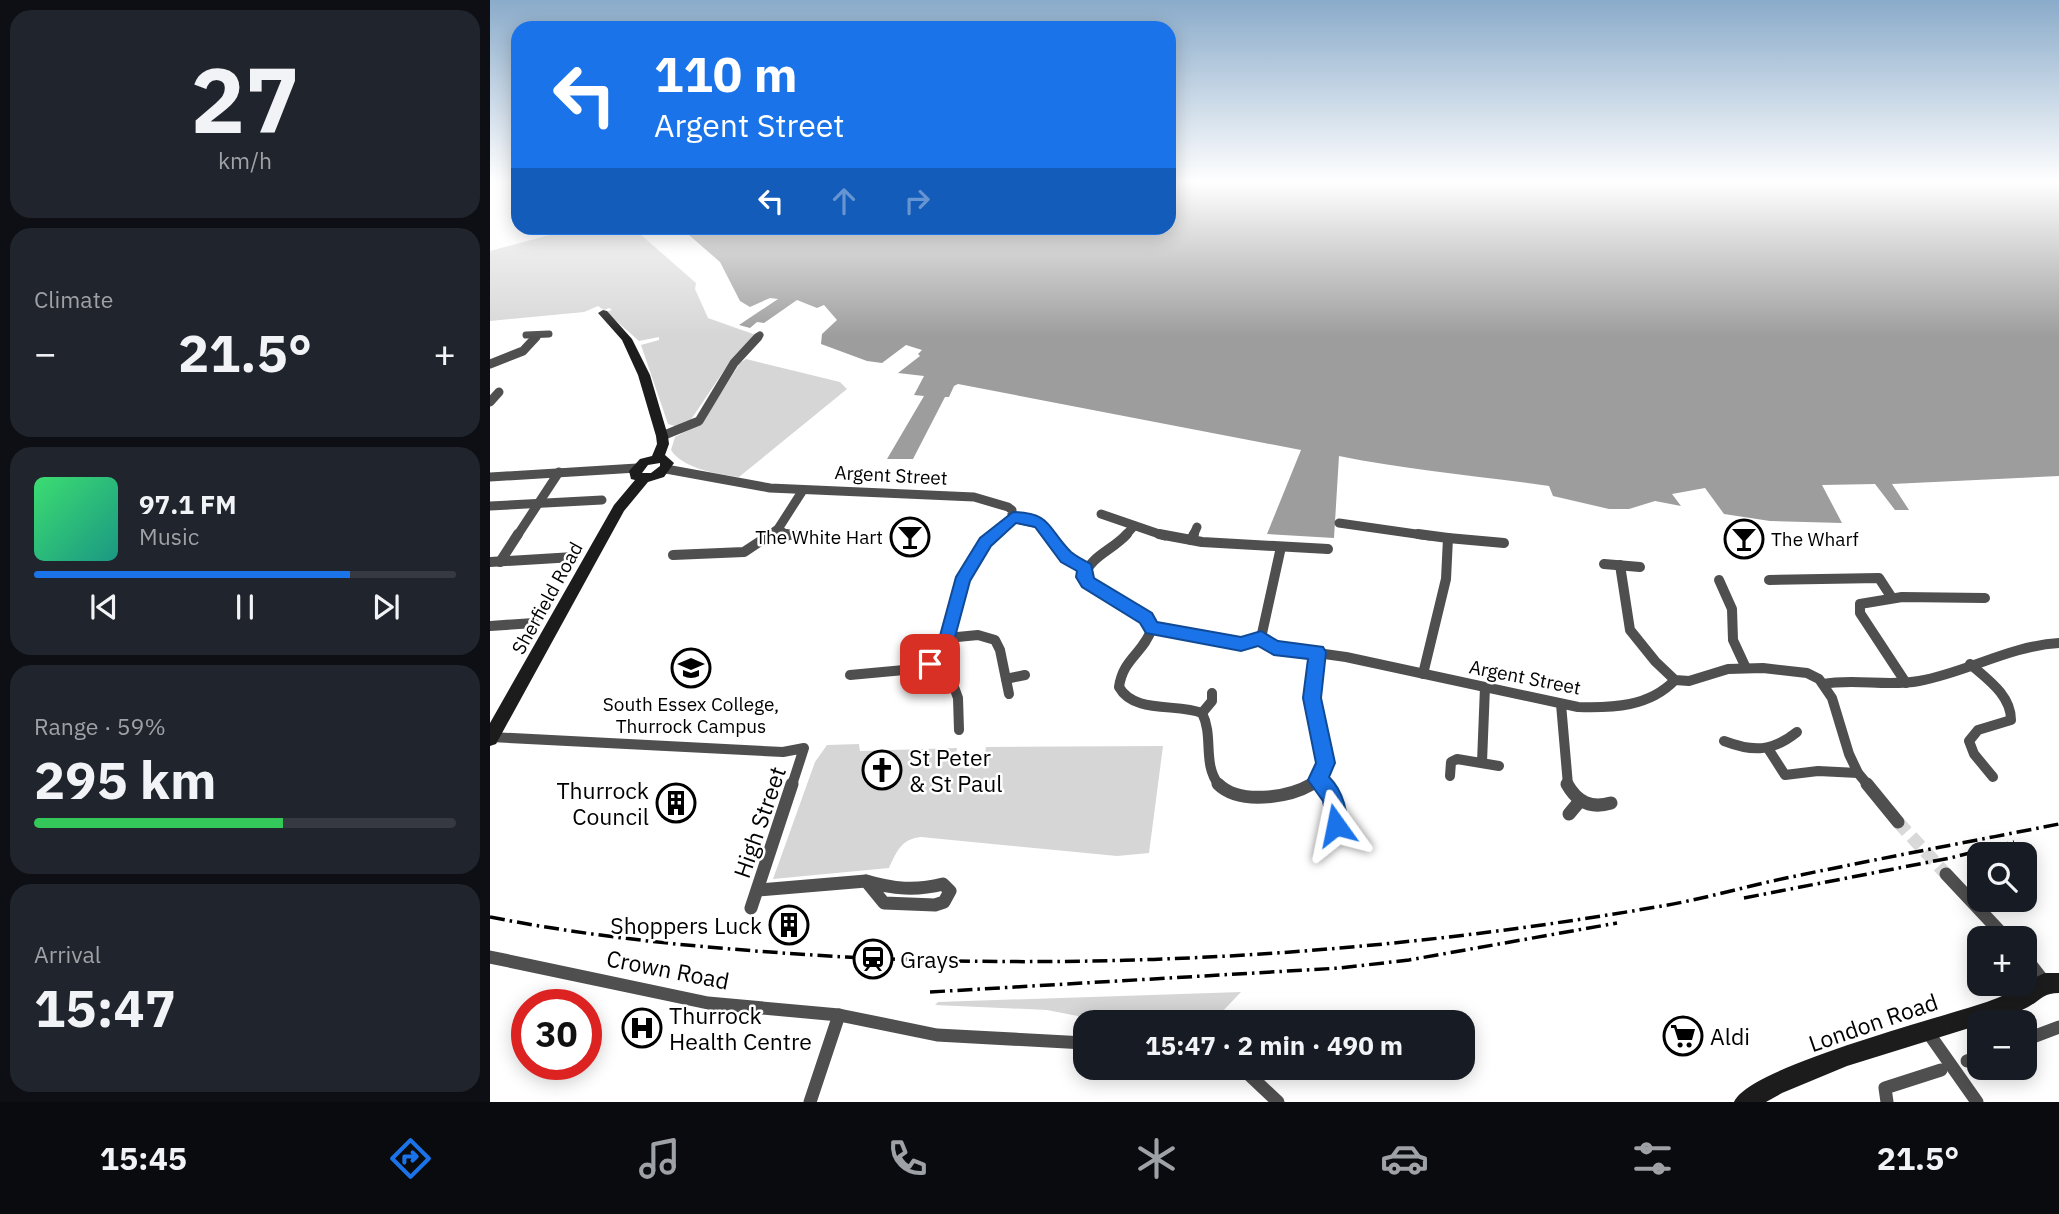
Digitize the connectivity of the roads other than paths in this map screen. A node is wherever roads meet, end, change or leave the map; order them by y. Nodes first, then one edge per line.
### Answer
1 (603, 313) dead end
2 (549, 334) dead end
3 (526, 335) dead end
4 (538, 335) junction
5 (760, 335) dead end
6 (490, 364) edge
7 (499, 392) dead end
8 (490, 402) edge
9 (662, 436) junction
10 (662, 464) junction
11 (559, 472) junction
12 (640, 473) junction
13 (490, 477) edge
14 (803, 490) junction
15 (603, 500) dead end
16 (539, 503) junction
17 (490, 506) edge
18 (1101, 514) dead end
19 (1013, 518) junction
20 (1339, 523) dead end
21 (1134, 526) junction
22 (1197, 527) dead end
23 (778, 529) junction
24 (1448, 538) junction
25 (831, 540) dead end
26 (1191, 541) junction
27 (1504, 543) dead end
28 (769, 545) dead end
29 (1281, 547) junction
30 (1328, 549) dead end
31 (673, 555) dead end
32 (574, 557) dead end
33 (495, 562) edge
34 (1604, 564) dead end
35 (1619, 565) junction
36 (1640, 567) dead end
37 (1085, 569) junction
38 (1719, 580) dead end
39 (1769, 580) dead end
40 (1892, 598) junction
41 (1985, 598) dead end
42 (534, 623) dead end
43 (490, 626) edge
44 (1152, 628) junction
45 (1261, 638) junction
46 (947, 639) junction
47 (2059, 643) edge
48 (1317, 652) junction
49 (930, 664) junction
50 (1970, 664) junction
51 (1746, 668) junction
52 (1423, 674) junction
53 (850, 675) dead end
54 (1025, 675) dead end
55 (1006, 679) junction
56 (1675, 680) junction
57 (1906, 683) junction
58 (1823, 684) junction
59 (1485, 687) junction
60 (1212, 693) dead end
61 (1009, 694) dead end
62 (1561, 704) junction
63 (1202, 713) junction
64 (959, 730) dead end
65 (1797, 732) dead end
66 (491, 738) edge
67 (1724, 741) dead end
68 (1769, 750) junction
69 (1482, 762) junction
70 (1499, 765) dead end
71 (1858, 772) junction
72 (1450, 776) dead end
73 (1993, 777) dead end
74 (1318, 780) junction
75 (1579, 802) junction
76 (1611, 803) dead end
77 (1569, 814) dead end
78 (1898, 822) tunnel mouth
79 (1336, 825) dead end
80 (1946, 874) tunnel mouth
81 (866, 881) junction
82 (758, 890) junction
83 (751, 908) dead end
84 (1995, 926) edge
85 (490, 957) edge
86 (2037, 969) edge
87 (2052, 983) edge
88 (839, 1015) junction
89 (2059, 1027) edge
90 (1926, 1030) junction
91 (2037, 1035) edge
92 (1073, 1042) edge
93 (1941, 1070) dead end
94 (1255, 1080) edge
95 (810, 1102) edge
96 (1278, 1102) edge
97 (1745, 1102) edge
98 (1887, 1102) edge
99 (1977, 1102) edge

1 - 9 main road
2 - 4 street
3 - 4 street
4 - 6 street
5 - 9 street
7 - 8 street
9 - 10 main road
10 - 12 main road
10 - 14 street, Argent Street
11 - 12 street
11 - 13 street
11 - 16 street
12 - 66 main road, Sherfield Road
14 - 19 street, Argent Street
14 - 23 street
15 - 16 street
16 - 17 street
16 - 33 street
18 - 21 street
19 - 37 street, Argent Street
19 - 46 street
20 - 24 street
21 - 26 street
21 - 37 street
22 - 26 street
23 - 25 street
23 - 28 street
23 - 31 street
24 - 27 street
24 - 52 street
26 - 29 street
29 - 30 street
29 - 45 street
32 - 33 street
34 - 35 street
35 - 36 street
35 - 56 street
37 - 44 street, Argent Street
38 - 51 street
39 - 40 street
40 - 41 street
40 - 57 street
42 - 43 street
44 - 45 street, Argent Street
44 - 63 street
45 - 48 street, Argent Street
46 - 49 street
46 - 55 street
47 - 50 street, Argent Street
48 - 52 street, Argent Street
48 - 74 street
49 - 53 street
49 - 64 street
50 - 57 street, Argent Street
50 - 73 street
51 - 56 street, Argent Street
51 - 58 street, Argent Street
52 - 59 street, Argent Street
54 - 55 street
55 - 61 street
56 - 62 street, Argent Street
57 - 58 street, Argent Street
58 - 71 street
59 - 62 street, Argent Street
59 - 69 street
60 - 63 street
62 - 75 street
63 - 74 street
65 - 68 street
66 - 82 street, High Street
67 - 68 street
68 - 71 street
69 - 70 street
69 - 72 street
71 - 78 street
74 - 79 street
75 - 76 street
75 - 77 street
80 - 84 street
81 - 81 street
81 - 82 street
82 - 83 street, High Street
85 - 88 street, Crown Road
86 - 87 street
87 - 90 main road, London Road
88 - 92 street, Crown Road
88 - 95 street
89 - 91 street
90 - 97 main road, London Road
90 - 99 street
93 - 98 street
94 - 96 street

